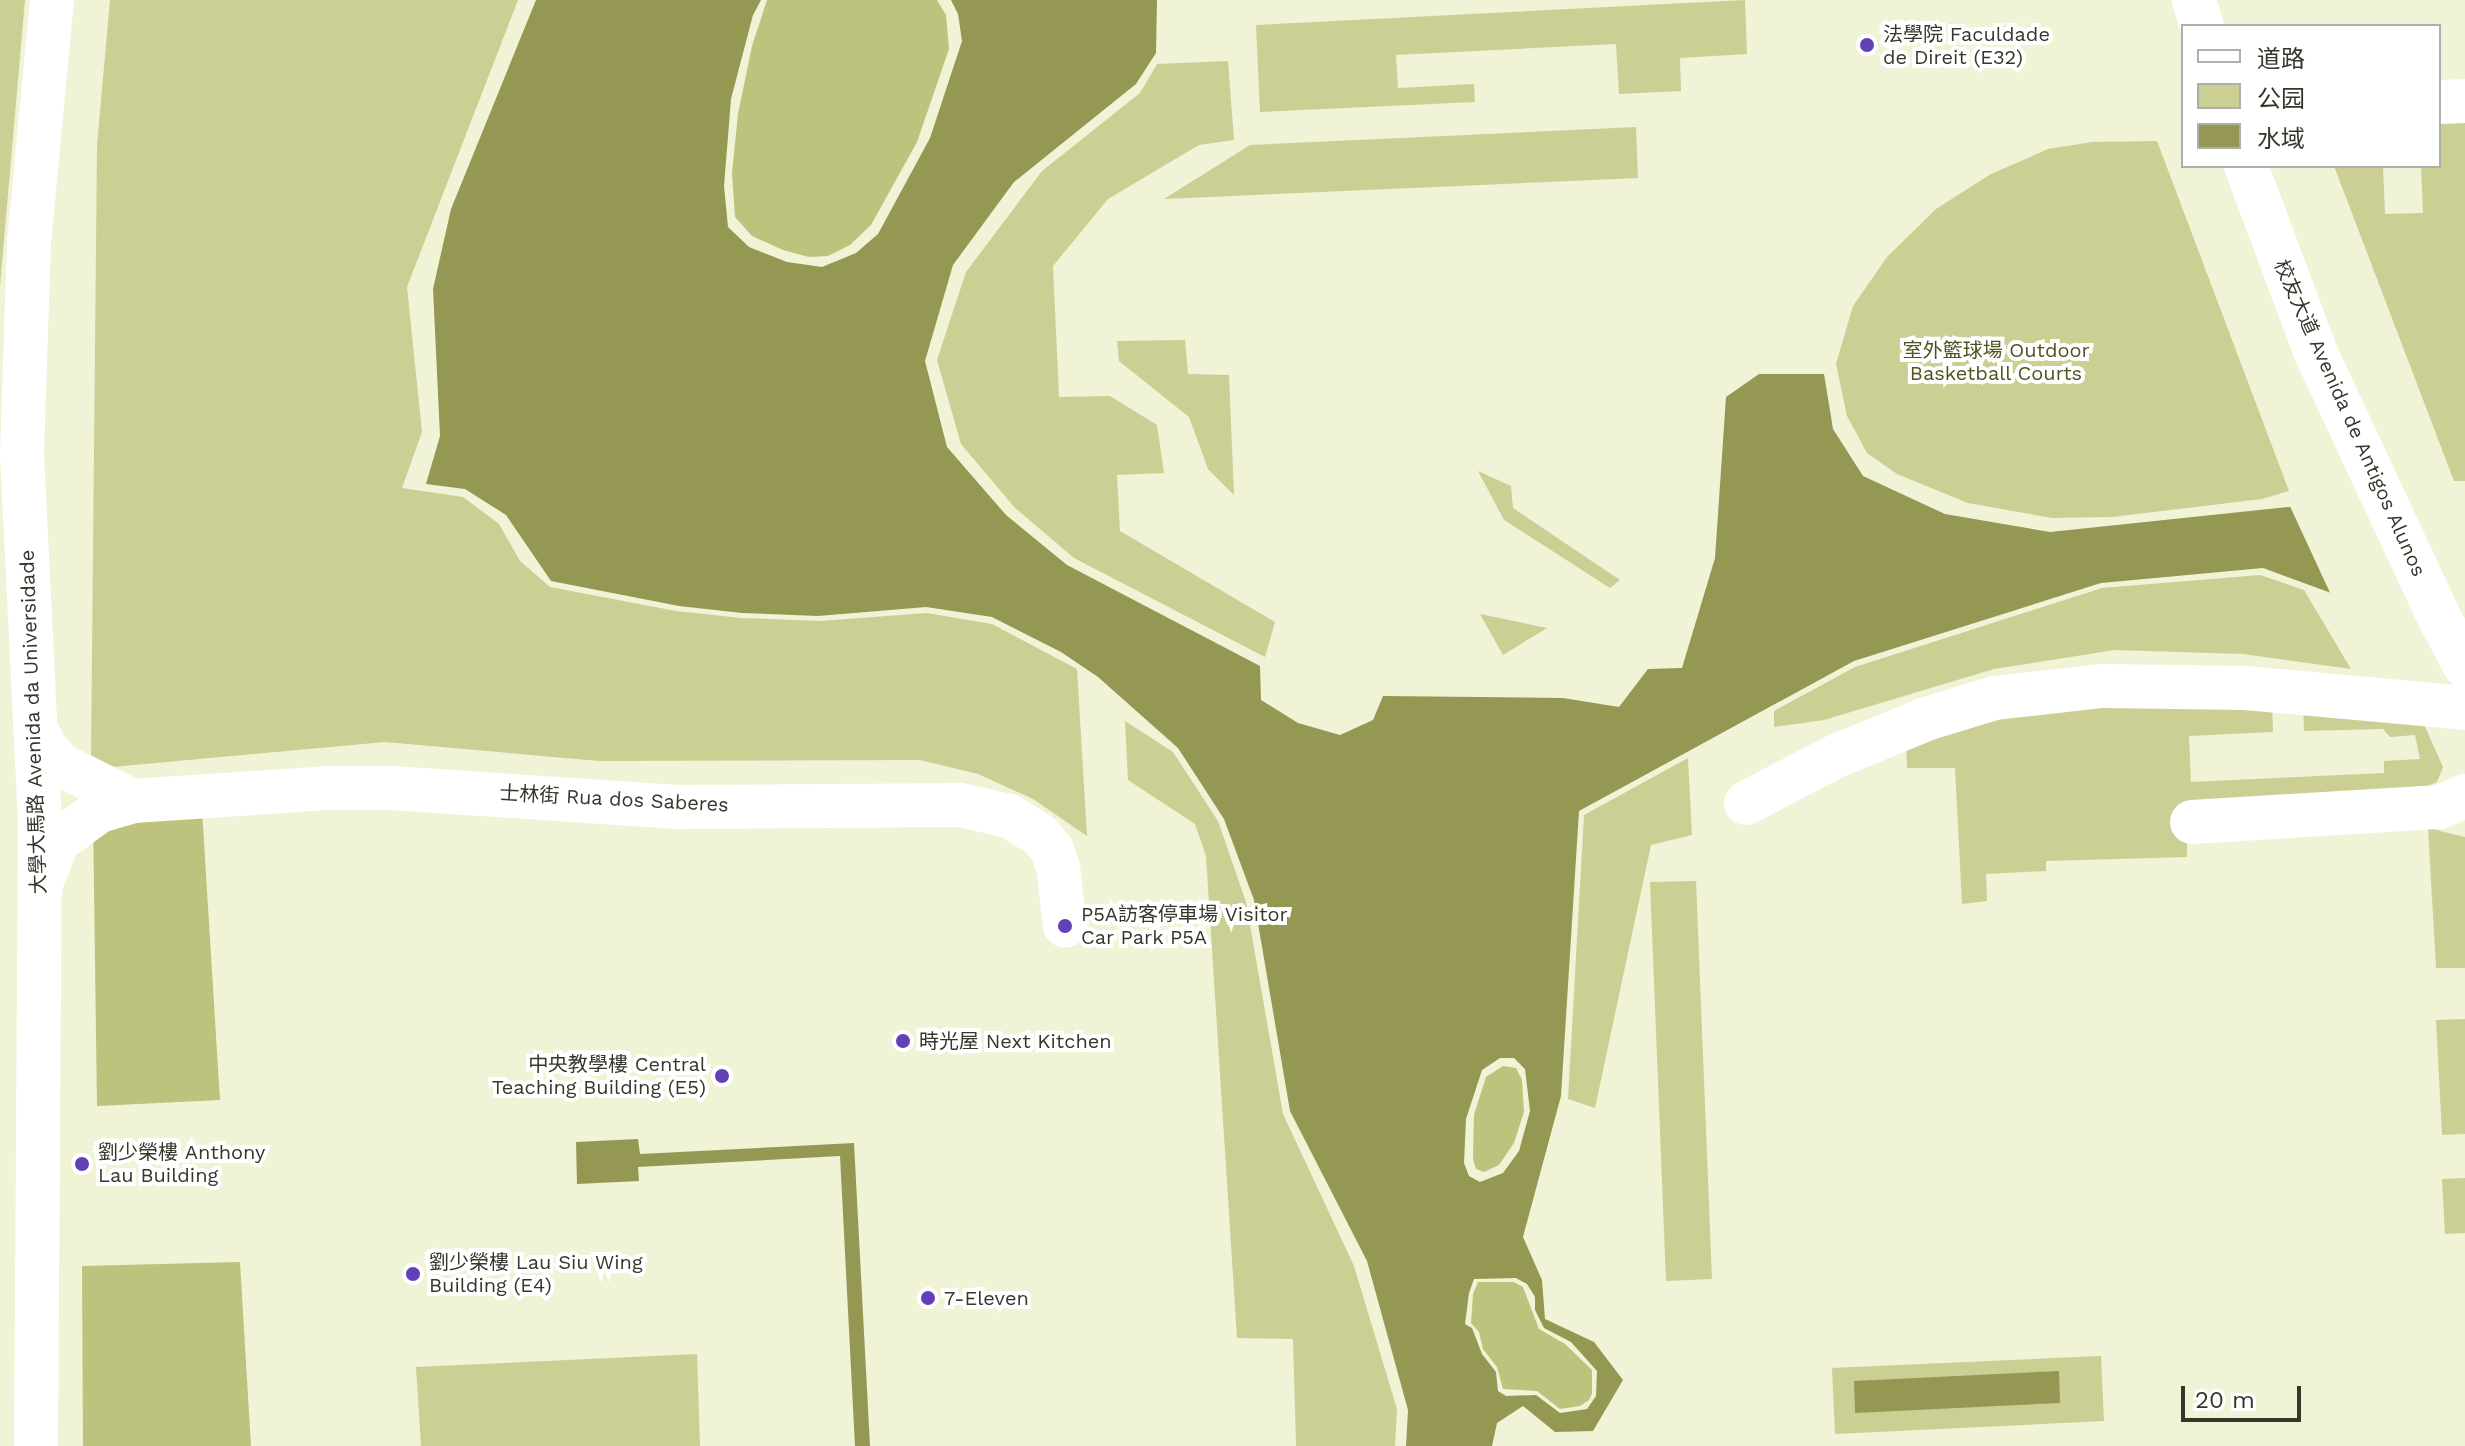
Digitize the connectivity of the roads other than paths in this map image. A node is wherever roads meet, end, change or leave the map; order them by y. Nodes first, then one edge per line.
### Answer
1 (52, 0) edge
2 (2194, 0) edge
3 (2201, 24) edge
4 (2465, 101) edge
5 (2441, 102) edge
6 (2247, 168) edge
7 (22, 453) junction
8 (0, 558) edge
9 (2465, 666) edge
10 (2465, 708) edge
11 (35, 727) junction
12 (2465, 796) edge
13 (133, 801) junction
14 (1746, 803) dead end
15 (2192, 822) dead end
16 (40, 886) junction
17 (1065, 926) dead end
18 (36, 1446) edge

1 - 7 street, 大學大馬路 Avenida da Universidade
2 - 3 street
4 - 5 street
6 - 9 street, 校友大道 Avenida de Antigos Alunos
7 - 8 street
7 - 11 street, 大學大馬路 Avenida da Universidade
10 - 14 street
11 - 13 street
11 - 16 street, 大學大馬路 Avenida da Universidade
12 - 15 street
13 - 16 street, 士林街 Rua dos Saberes
13 - 17 street, 士林街 Rua dos Saberes
16 - 18 street, 大學大馬路 Avenida da Universidade

